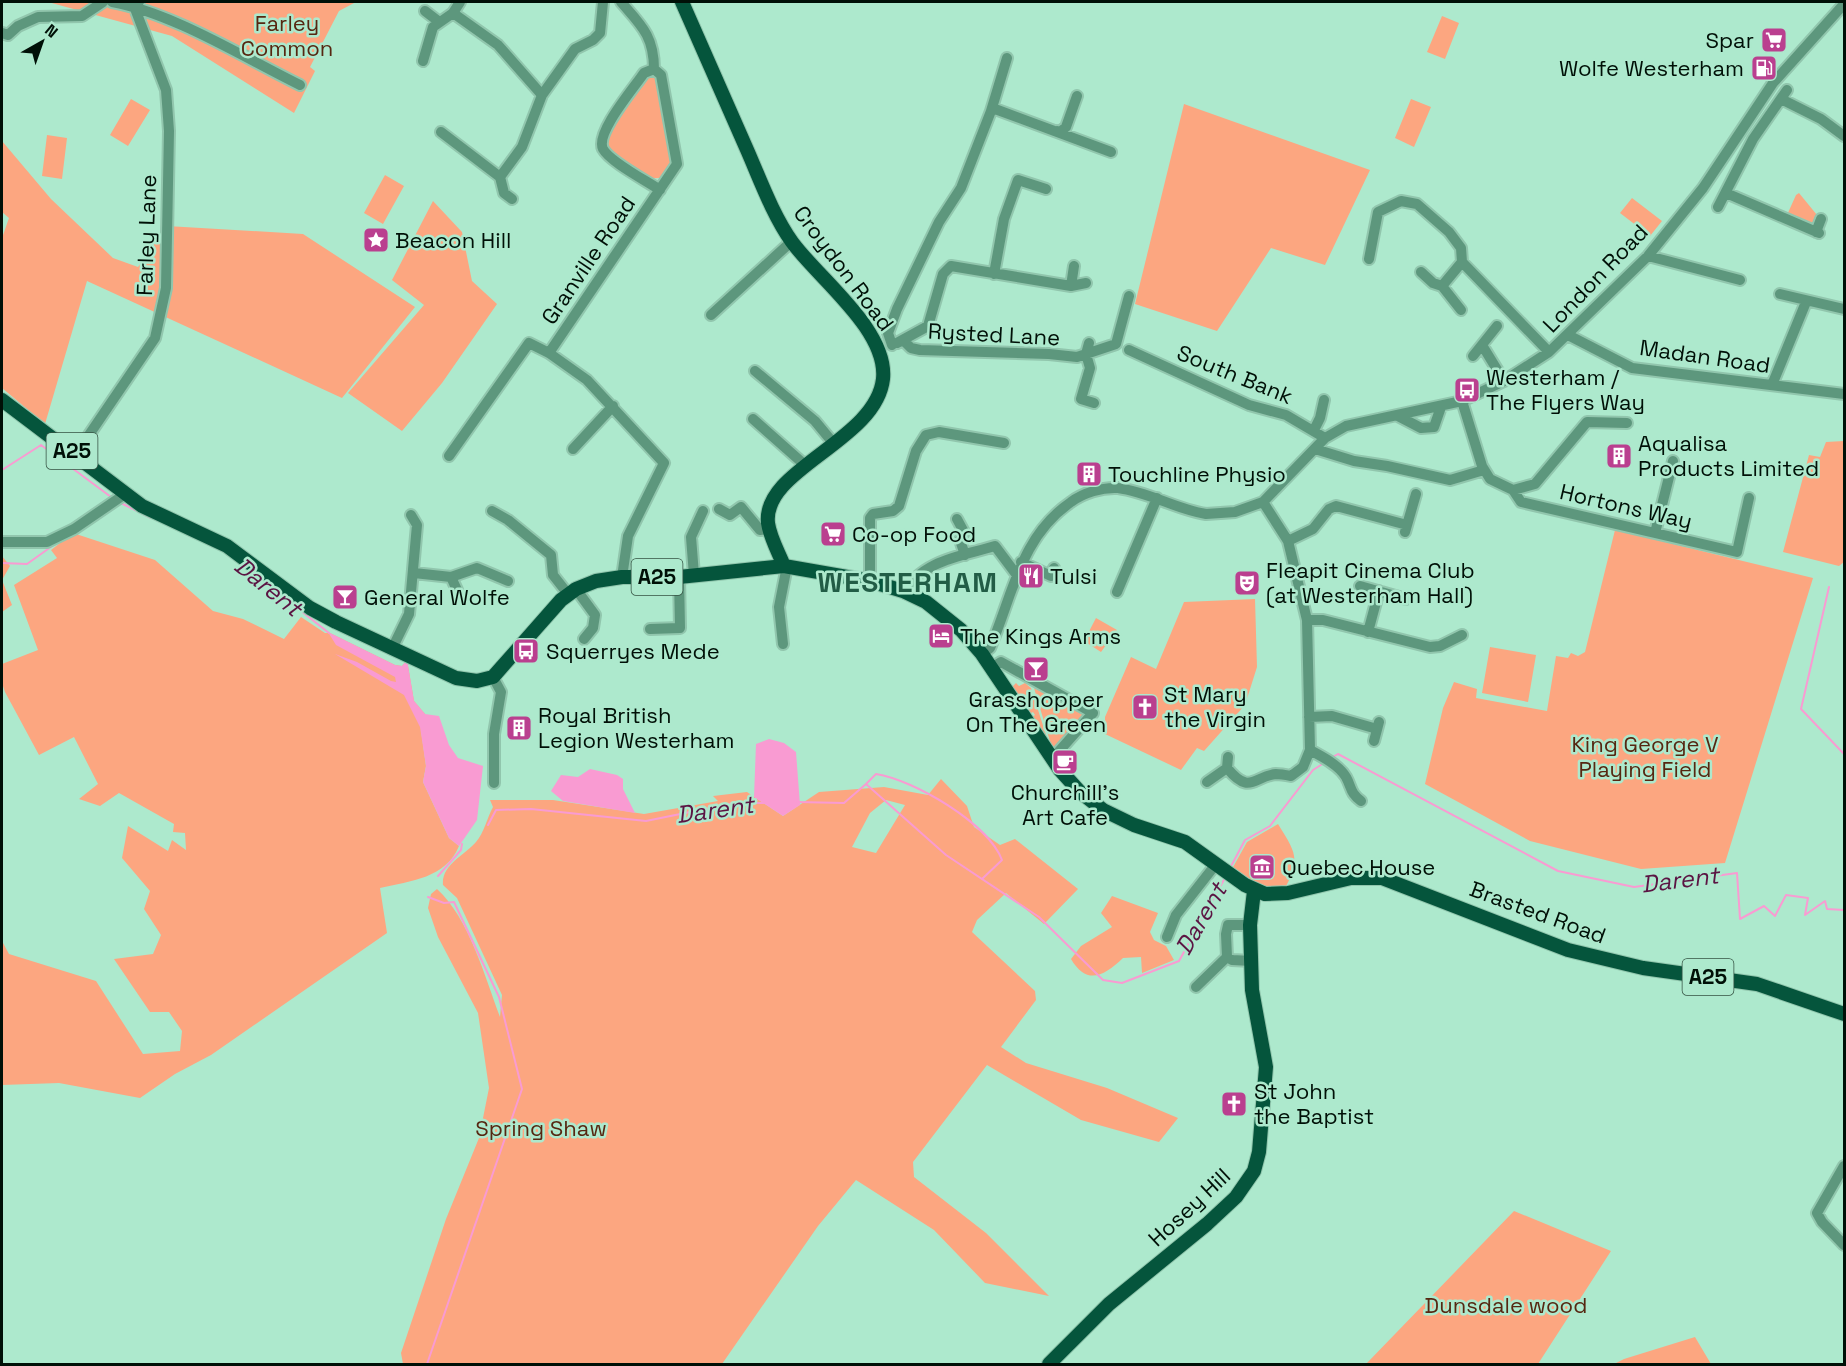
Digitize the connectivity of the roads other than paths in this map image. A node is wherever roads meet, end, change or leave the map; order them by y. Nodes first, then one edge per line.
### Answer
1 (103, 2) edge
2 (111, 2) edge
3 (460, 2) edge
4 (603, 2) edge
5 (621, 2) edge
6 (682, 2) edge
7 (137, 4) edge
8 (1845, 4) edge
9 (425, 11) dead end
10 (453, 13) junction
11 (438, 21) junction
12 (2, 33) edge
13 (1007, 58) dead end
14 (423, 61) dead end
15 (654, 69) junction
16 (300, 86) dead end
17 (542, 95) junction
18 (1077, 96) dead end
19 (991, 111) junction
20 (1057, 131) junction
21 (441, 132) dead end
22 (1739, 132) junction
23 (1845, 136) edge
24 (1753, 139) junction
25 (1111, 153) dead end
26 (500, 177) junction
27 (1046, 189) dead end
28 (660, 190) junction
29 (1726, 193) junction
30 (512, 200) dead end
31 (1718, 207) dead end
32 (1821, 219) dead end
33 (792, 241) junction
34 (1648, 256) junction
35 (1369, 259) dead end
36 (1462, 261) junction
37 (1074, 266) dead end
38 (1421, 272) dead end
39 (994, 274) junction
40 (1740, 280) dead end
41 (1086, 283) dead end
42 (1071, 286) junction
43 (1442, 286) junction
44 (1780, 295) dead end
45 (1129, 296) dead end
46 (1806, 302) junction
47 (1845, 309) edge
48 (1461, 310) dead end
49 (711, 315) dead end
50 (1497, 326) dead end
51 (1568, 335) junction
52 (903, 340) junction
53 (1089, 343) dead end
54 (1482, 345) junction
55 (886, 349) junction
56 (1129, 351) dead end
57 (1549, 352) junction
58 (549, 353) junction
59 (1086, 354) junction
60 (1473, 356) dead end
61 (762, 372) dead end
62 (1504, 381) junction
63 (1772, 385) junction
64 (1845, 394) edge
65 (2, 400) edge
66 (1324, 400) dead end
67 (1462, 401) junction
68 (1094, 403) dead end
69 (613, 406) junction
70 (1442, 407) junction
71 (1398, 416) junction
72 (753, 420) dead end
73 (1627, 423) dead end
74 (1314, 430) junction
75 (1325, 438) junction
76 (1004, 443) dead end
77 (834, 444) junction
78 (1314, 448) junction
79 (573, 449) dead end
80 (76, 454) junction
81 (449, 456) dead end
82 (1673, 461) dead end
83 (806, 466) junction
84 (1484, 470) junction
85 (1513, 490) junction
86 (1416, 494) dead end
87 (119, 498) junction
88 (1157, 498) junction
89 (1749, 498) dead end
90 (1263, 502) junction
91 (719, 509) dead end
92 (492, 511) dead end
93 (703, 511) dead end
94 (411, 515) dead end
95 (957, 519) dead end
96 (770, 529) junction
97 (1655, 533) junction
98 (1288, 541) junction
99 (2, 542) edge
100 (965, 555) junction
101 (1021, 562) junction
102 (785, 566) junction
103 (1053, 572) dead end
104 (414, 573) junction
105 (1016, 574) junction
106 (694, 575) junction
107 (451, 577) junction
108 (679, 577) junction
109 (622, 578) junction
110 (508, 581) dead end
111 (870, 582) junction
112 (1360, 586) dead end
113 (457, 590) dead end
114 (1379, 591) junction
115 (572, 592) junction
116 (1117, 592) dead end
117 (905, 593) junction
118 (1406, 599) dead end
119 (1307, 620) junction
120 (650, 629) dead end
121 (1368, 632) junction
122 (1462, 635) dead end
123 (584, 639) dead end
124 (783, 644) dead end
125 (392, 649) junction
126 (982, 654) junction
127 (991, 668) junction
128 (493, 677) junction
129 (1309, 717) junction
130 (1374, 741) dead end
131 (1310, 750) junction
132 (1052, 759) junction
133 (1207, 782) dead end
134 (494, 783) dead end
135 (1361, 801) dead end
136 (1216, 864) junction
137 (1254, 891) junction
138 (1251, 925) junction
139 (1167, 937) dead end
140 (1227, 957) junction
141 (1252, 961) junction
142 (1196, 987) dead end
143 (1845, 1014) edge
144 (1845, 1166) edge
145 (1845, 1245) edge
146 (1049, 1365) edge

1 - 12 street
2 - 7 street
3 - 10 street
4 - 17 street
5 - 15 street
6 - 33 main road, Croydon Road
7 - 16 street
7 - 80 street, Farley Lane
8 - 22 street, London Road
9 - 11 street
10 - 11 street
10 - 17 street
11 - 14 street
13 - 19 street
15 - 28 street, Granville Road
15 - 28 street, Granville Road
17 - 26 street
18 - 20 street
19 - 20 street
19 - 55 street
20 - 25 street
21 - 26 street
22 - 24 street
22 - 34 street, London Road
23 - 24 street
24 - 29 street
26 - 30 street
27 - 39 street
28 - 58 street, Granville Road
29 - 31 street
29 - 32 street
33 - 49 street
33 - 55 main road, Croydon Road
34 - 40 street
34 - 51 street, London Road
35 - 36 street
36 - 43 street
36 - 57 street
37 - 42 street
38 - 43 street
39 - 42 street
39 - 52 street
41 - 42 street
43 - 48 street
44 - 46 street
45 - 59 street, Rysted Lane
46 - 47 street
46 - 63 street
50 - 54 street
51 - 57 street, London Road
51 - 63 street, Madan Road
52 - 55 street
52 - 59 street, Rysted Lane
53 - 59 street, Rysted Lane
54 - 60 street
54 - 62 street
55 - 77 main road, Croydon Road
56 - 74 street, South Bank
57 - 62 street, London Road
58 - 69 street
58 - 81 street
59 - 68 street
61 - 77 street
62 - 67 street, London Road
63 - 64 street, Madan Road
65 - 80 main road, A25
66 - 74 street
67 - 70 street, London Road
67 - 84 street
69 - 79 street
69 - 109 street
70 - 71 street, London Road
70 - 71 street
71 - 75 street, London Road
72 - 83 street
73 - 85 street
74 - 75 street, South Bank
75 - 78 street, London Road
76 - 111 street
77 - 83 main road, Croydon Road
78 - 84 street
78 - 90 street, London Road
80 - 87 main road, A25
82 - 97 street
83 - 96 main road, Croydon Road
84 - 85 street, Hortons Way
85 - 97 street, Hortons Way
86 - 98 street
87 - 99 street
87 - 125 main road, A25
88 - 90 street, London Road
88 - 101 street, London Road
88 - 116 street
89 - 97 street, Hortons Way
90 - 98 street
91 - 96 street
92 - 115 street
93 - 106 street
94 - 104 street
95 - 100 street
96 - 102 main road, Croydon Road
98 - 119 street
100 - 105 street
100 - 117 street
101 - 103 street
101 - 105 street, London Road
102 - 106 main road, A25
102 - 111 main road, A25
102 - 124 street
104 - 107 street
104 - 125 street
105 - 126 street, London Road
106 - 108 main road, A25
107 - 110 street
107 - 113 street
108 - 109 main road, A25
108 - 120 street
109 - 115 main road, A25
111 - 117 main road, A25
112 - 114 street
114 - 118 street
114 - 121 street
115 - 123 street
115 - 128 main road, A25
117 - 126 main road, A25
119 - 121 street
119 - 129 street
121 - 122 street
125 - 128 main road, A25
126 - 127 main road, A25
127 - 132 main road, A25
127 - 132 street
128 - 134 street
129 - 130 street
129 - 131 street
131 - 133 street
131 - 135 street
132 - 136 main road, A25
136 - 137 main road, A25
136 - 139 street
137 - 138 main road, Hosey Hill
137 - 143 main road, Brasted Road / A25
138 - 140 street
138 - 141 main road, Hosey Hill
140 - 141 street
140 - 142 street
141 - 146 main road, Hosey Hill
144 - 145 street

